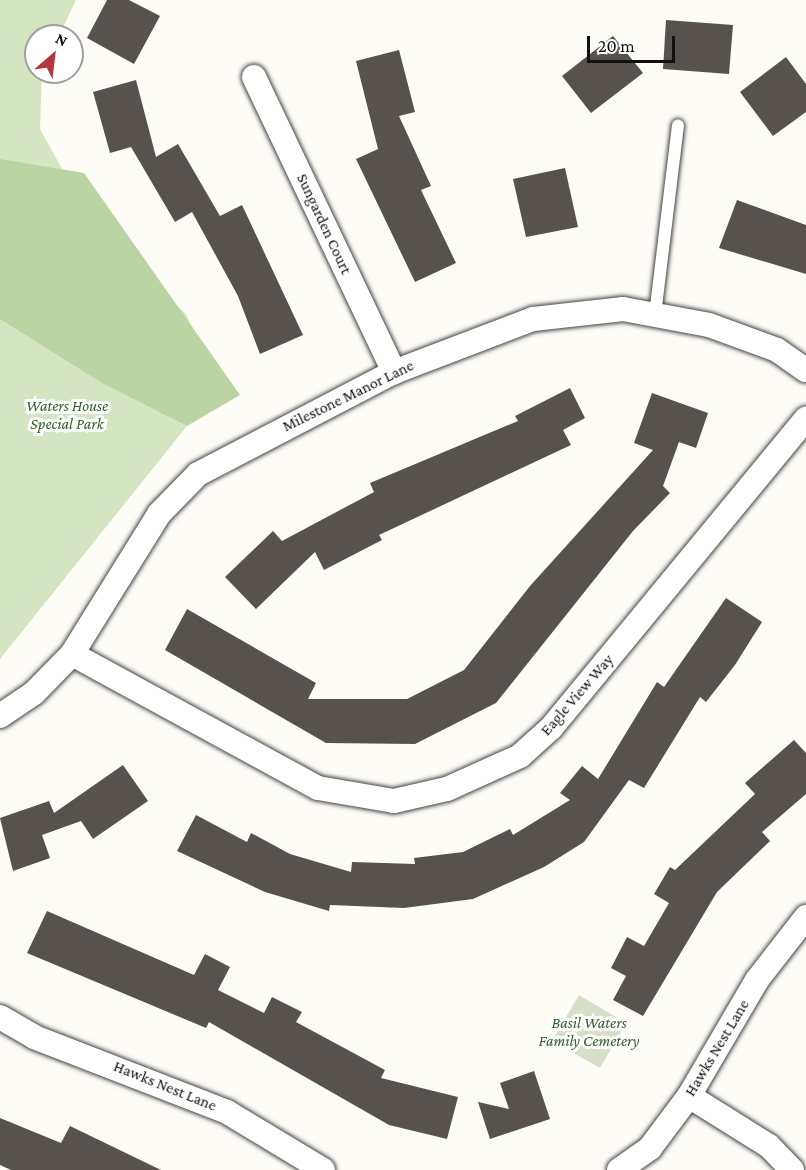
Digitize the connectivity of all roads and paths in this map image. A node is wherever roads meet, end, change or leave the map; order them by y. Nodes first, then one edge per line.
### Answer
1 (254, 77) dead end
2 (678, 125) dead end
3 (655, 315) junction
4 (806, 370) edge
5 (394, 372) junction
6 (806, 419) edge
7 (72, 654) junction
8 (0, 716) edge
9 (806, 917) edge
10 (0, 1017) edge
11 (689, 1096) junction
12 (322, 1170) edge
13 (619, 1170) edge
14 (792, 1170) edge

1 - 5 street, Sungarden Court
2 - 3 lane
3 - 4 street, Milestone Manor Lane
3 - 5 street, Milestone Manor Lane
5 - 7 street, Milestone Manor Lane
6 - 7 street, Eagle View Way
7 - 8 street, Milestone Manor Lane
9 - 11 street, Hawks Nest Lane
10 - 12 street, Hawks Nest Lane
11 - 13 street, Hawks Nest Lane
11 - 14 street

